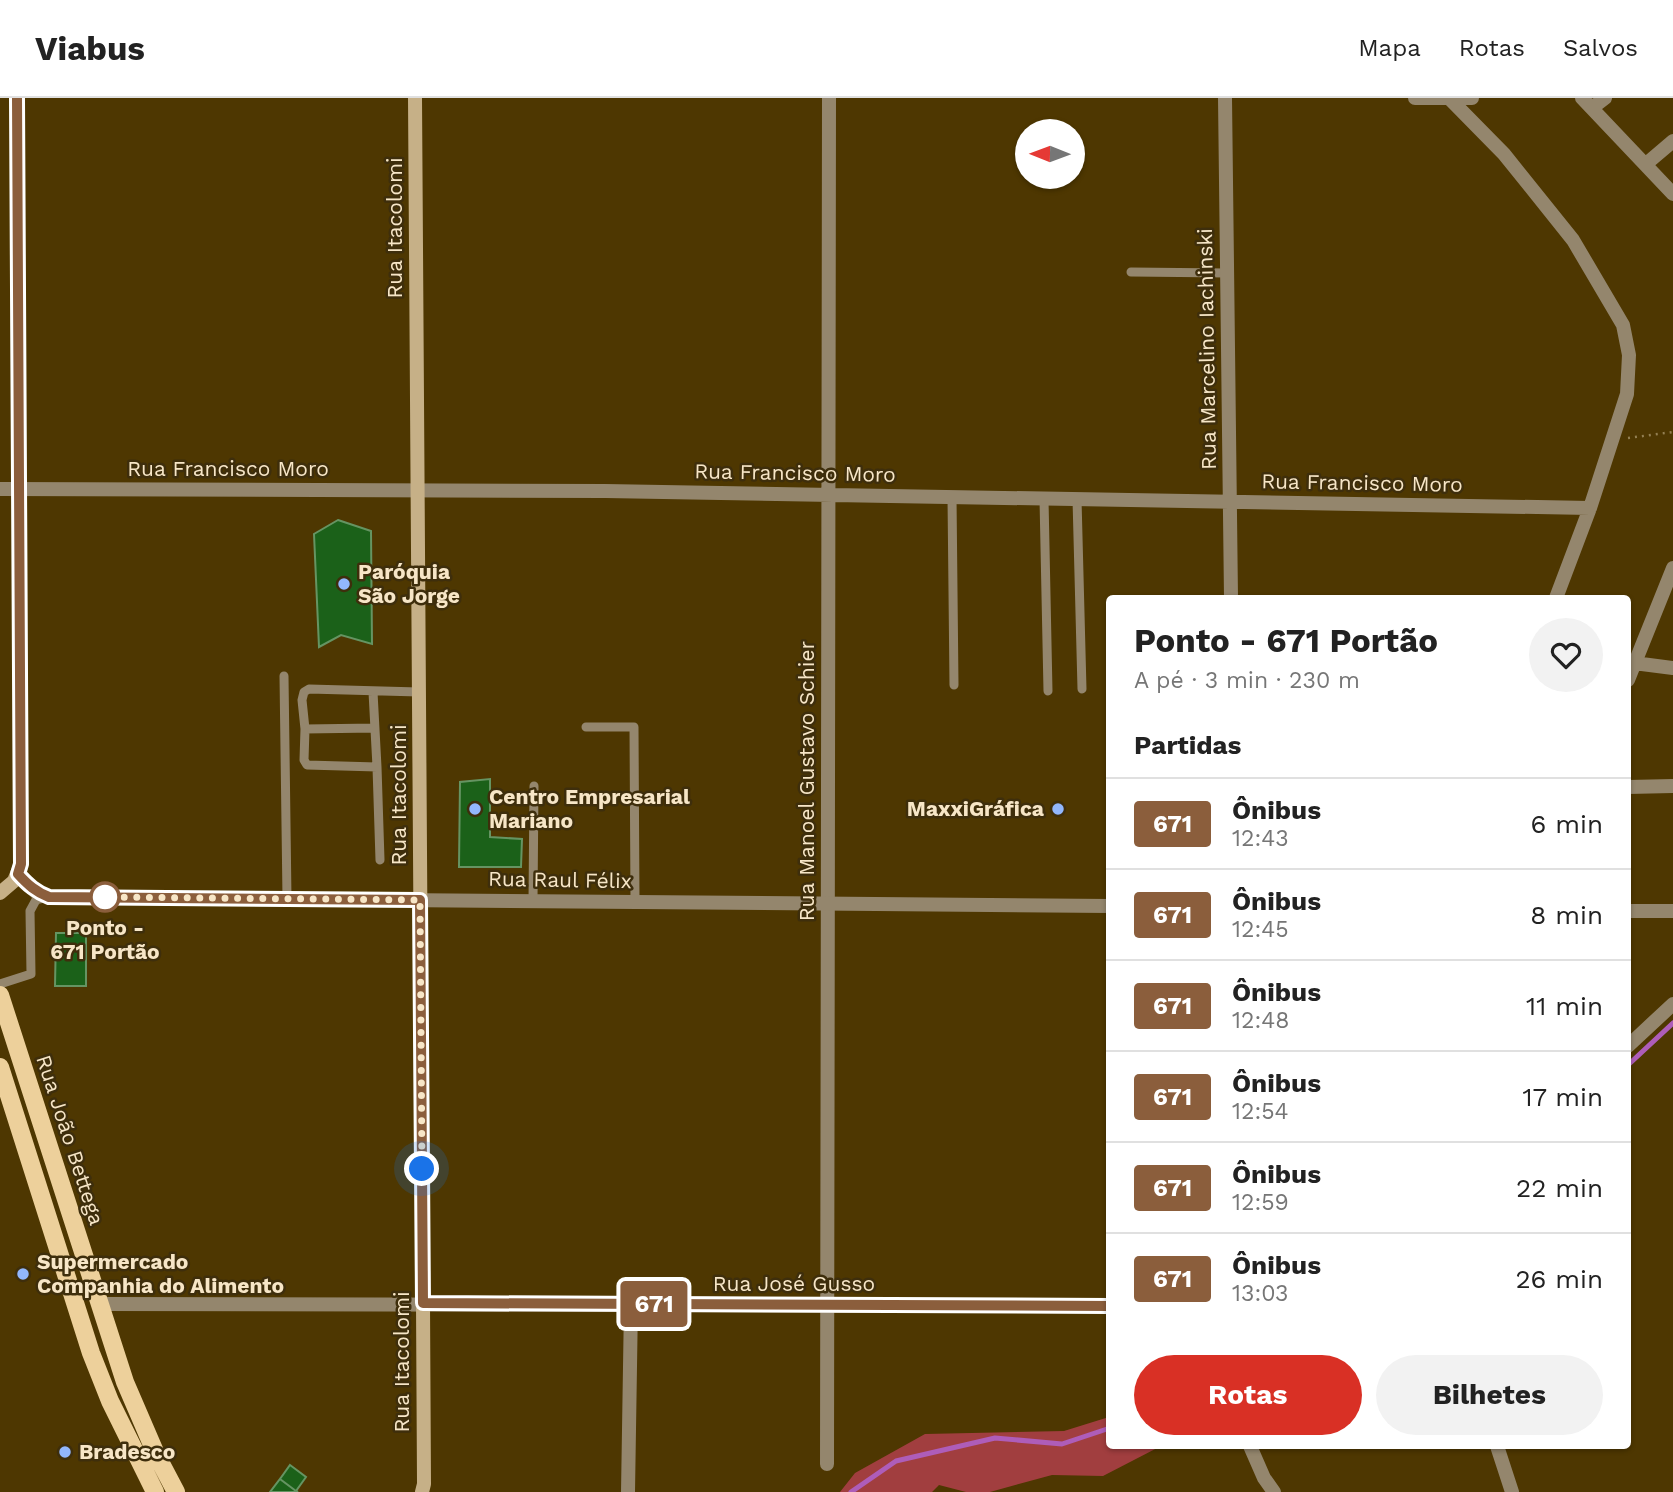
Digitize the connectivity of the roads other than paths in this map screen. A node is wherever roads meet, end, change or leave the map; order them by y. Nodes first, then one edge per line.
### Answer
1 (17, 98) edge
2 (415, 98) edge
3 (829, 98) edge
4 (1225, 98) edge
5 (1415, 98) edge
6 (1472, 98) edge
7 (1605, 98) edge
8 (1450, 99) edge
9 (1587, 103) edge
10 (1673, 141) edge
11 (1646, 164) junction
12 (1673, 194) edge
13 (1131, 272) dead end
14 (1227, 273) junction
15 (0, 489) edge
16 (18, 489) junction
17 (417, 490) junction
18 (828, 495) junction
19 (952, 497) junction
20 (1044, 499) junction
21 (1077, 499) junction
22 (1230, 502) junction
23 (1590, 508) junction
24 (1673, 568) edge
25 (1231, 595) edge
26 (1557, 595) edge
27 (1634, 663) junction
28 (1673, 668) edge
29 (1631, 672) edge
30 (284, 676) dead end
31 (954, 685) dead end
32 (1082, 689) dead end
33 (1048, 691) dead end
34 (373, 692) junction
35 (419, 692) junction
36 (586, 727) dead end
37 (375, 728) junction
38 (305, 729) junction
39 (377, 767) junction
40 (534, 786) dead end
41 (1673, 786) edge
42 (1631, 787) edge
43 (380, 860) dead end
44 (18, 874) junction
45 (0, 892) edge
46 (49, 897) junction
47 (288, 898) junction
48 (420, 900) junction
49 (533, 901) junction
50 (635, 902) junction
51 (828, 904) junction
52 (1106, 906) edge
53 (1631, 911) edge
54 (1673, 911) edge
55 (0, 984) edge
56 (0, 995) edge
57 (1673, 1004) edge
58 (1631, 1043) edge
59 (0, 1067) edge
60 (423, 1303) junction
61 (99, 1304) junction
62 (631, 1304) junction
63 (828, 1305) junction
64 (1106, 1306) edge
65 (1251, 1449) edge
66 (1498, 1449) edge
67 (827, 1464) dead end
68 (155, 1492) edge
69 (176, 1492) edge
70 (422, 1492) edge
71 (628, 1492) edge
72 (1274, 1492) edge
73 (1512, 1492) edge

1 - 16 main road
2 - 17 main road, Rua Itacolomi
3 - 18 street, Rua Manoel Gustavo Schier
4 - 14 street, Rua Marcelino Iachinski
5 - 8 street
6 - 8 street
7 - 9 street
8 - 23 street
9 - 11 street
10 - 11 street
11 - 12 street
13 - 14 lane
14 - 22 street, Rua Marcelino Iachinski
15 - 16 street, Rua Francisco Moro
16 - 17 street, Rua Francisco Moro
16 - 44 main road
17 - 18 street, Rua Francisco Moro
17 - 35 main road, Rua Itacolomi
18 - 19 street, Rua Francisco Moro
18 - 51 street, Rua Manoel Gustavo Schier
19 - 20 street, Rua Francisco Moro
19 - 31 lane
20 - 21 street, Rua Francisco Moro
20 - 33 lane
21 - 22 street, Rua Francisco Moro
21 - 32 lane
22 - 23 street, Rua Francisco Moro
22 - 25 street, Rua Marcelino Iachinski
23 - 26 street
24 - 27 street
27 - 28 street
27 - 29 street
30 - 47 lane
34 - 35 lane
34 - 37 lane
34 - 38 lane
35 - 48 main road, Rua Itacolomi
36 - 50 lane
37 - 38 lane
37 - 39 lane
38 - 39 lane
39 - 43 lane
40 - 49 lane
41 - 42 street
44 - 45 main road
44 - 46 street
46 - 47 street, Rua Raul Félix
46 - 55 lane
47 - 48 street, Rua Raul Félix
48 - 49 street, Rua Raul Félix
48 - 60 main road, Rua Itacolomi
49 - 50 street, Rua Raul Félix
50 - 51 street, Rua Raul Félix
51 - 52 street, Rua Raul Félix
51 - 63 street, Rua Manoel Gustavo Schier
53 - 54 street
56 - 61 main road, Rua João Bettega
57 - 58 street
59 - 68 main road, Rua João Bettega
60 - 61 street, Rua José Gusso
60 - 62 street, Rua José Gusso
60 - 70 main road, Rua Itacolomi
61 - 69 main road, Rua João Bettega
62 - 63 street, Rua José Gusso
62 - 71 street
63 - 64 street, Rua José Gusso
63 - 67 street, Rua Manoel Gustavo Schier
65 - 72 street
66 - 73 street

